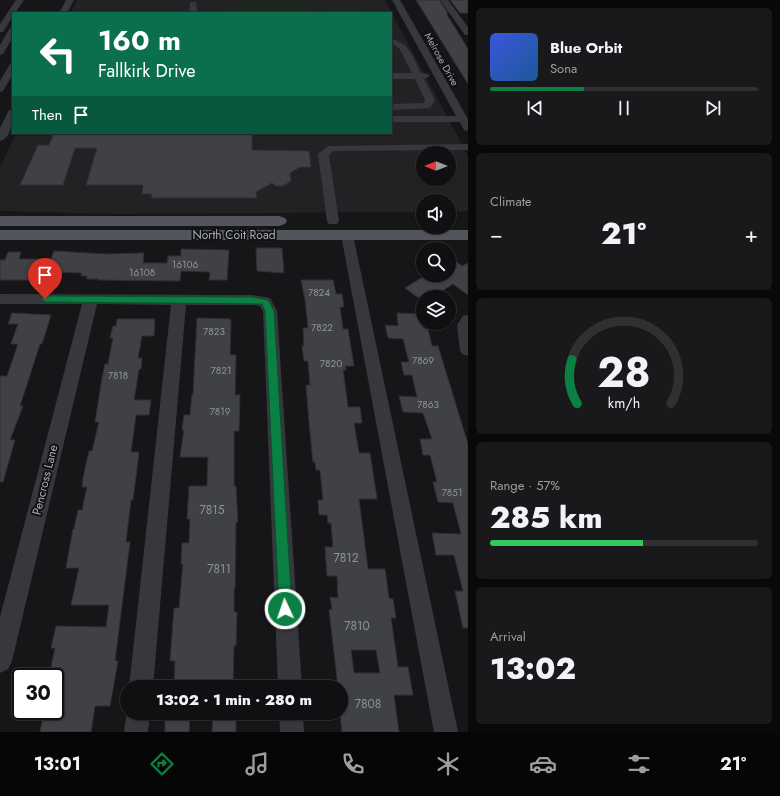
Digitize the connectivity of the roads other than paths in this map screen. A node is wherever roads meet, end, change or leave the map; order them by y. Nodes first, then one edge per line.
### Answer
1 (20, 0) edge
2 (70, 0) edge
3 (396, 0) edge
4 (444, 0) edge
5 (194, 4) dead end
6 (64, 12) edge
7 (193, 12) edge
8 (0, 30) edge
9 (12, 32) edge
10 (468, 33) edge
11 (392, 41) edge
12 (392, 50) edge
13 (404, 50) junction
14 (424, 50) junction
15 (0, 52) edge
16 (0, 67) edge
17 (12, 67) edge
18 (12, 69) edge
19 (392, 76) edge
20 (417, 76) junction
21 (439, 76) junction
22 (0, 89) edge
23 (392, 107) edge
24 (12, 114) edge
25 (392, 118) edge
26 (463, 119) junction
27 (468, 128) edge
28 (0, 138) edge
29 (468, 147) edge
30 (456, 148) edge
31 (416, 150) edge
32 (0, 221) edge
33 (333, 221) junction
34 (416, 222) edge
35 (456, 222) edge
36 (468, 222) edge
37 (0, 235) edge
38 (347, 235) junction
39 (468, 235) edge
40 (0, 299) edge
41 (90, 299) junction
42 (179, 300) junction
43 (468, 320) edge
44 (468, 350) edge
45 (0, 661) edge
46 (142, 680) edge
47 (290, 680) edge
48 (137, 720) edge
49 (291, 720) edge
50 (136, 732) edge
51 (292, 732) edge
52 (446, 732) edge

1 - 8 street
2 - 6 street
3 - 14 street, Melrose Drive
4 - 10 street
5 - 7 street
9 - 15 street
11 - 13 street
12 - 13 street
13 - 14 street
13 - 20 street
14 - 21 street, Melrose Drive
16 - 17 street
18 - 22 street
19 - 20 street
20 - 21 street
20 - 23 street
21 - 26 street, Melrose Drive
24 - 28 street
25 - 26 street
26 - 27 street, Melrose Drive
29 - 30 street
31 - 33 street
32 - 33 main road, North Coit Road
33 - 34 main road, North Coit Road
35 - 36 main road
37 - 38 main road, North Coit Road
38 - 39 main road, North Coit Road
38 - 52 street
40 - 41 street
41 - 42 street
41 - 45 street, Pencross Lane
42 - 46 street
42 - 47 street
43 - 44 street
48 - 50 street
49 - 51 street

